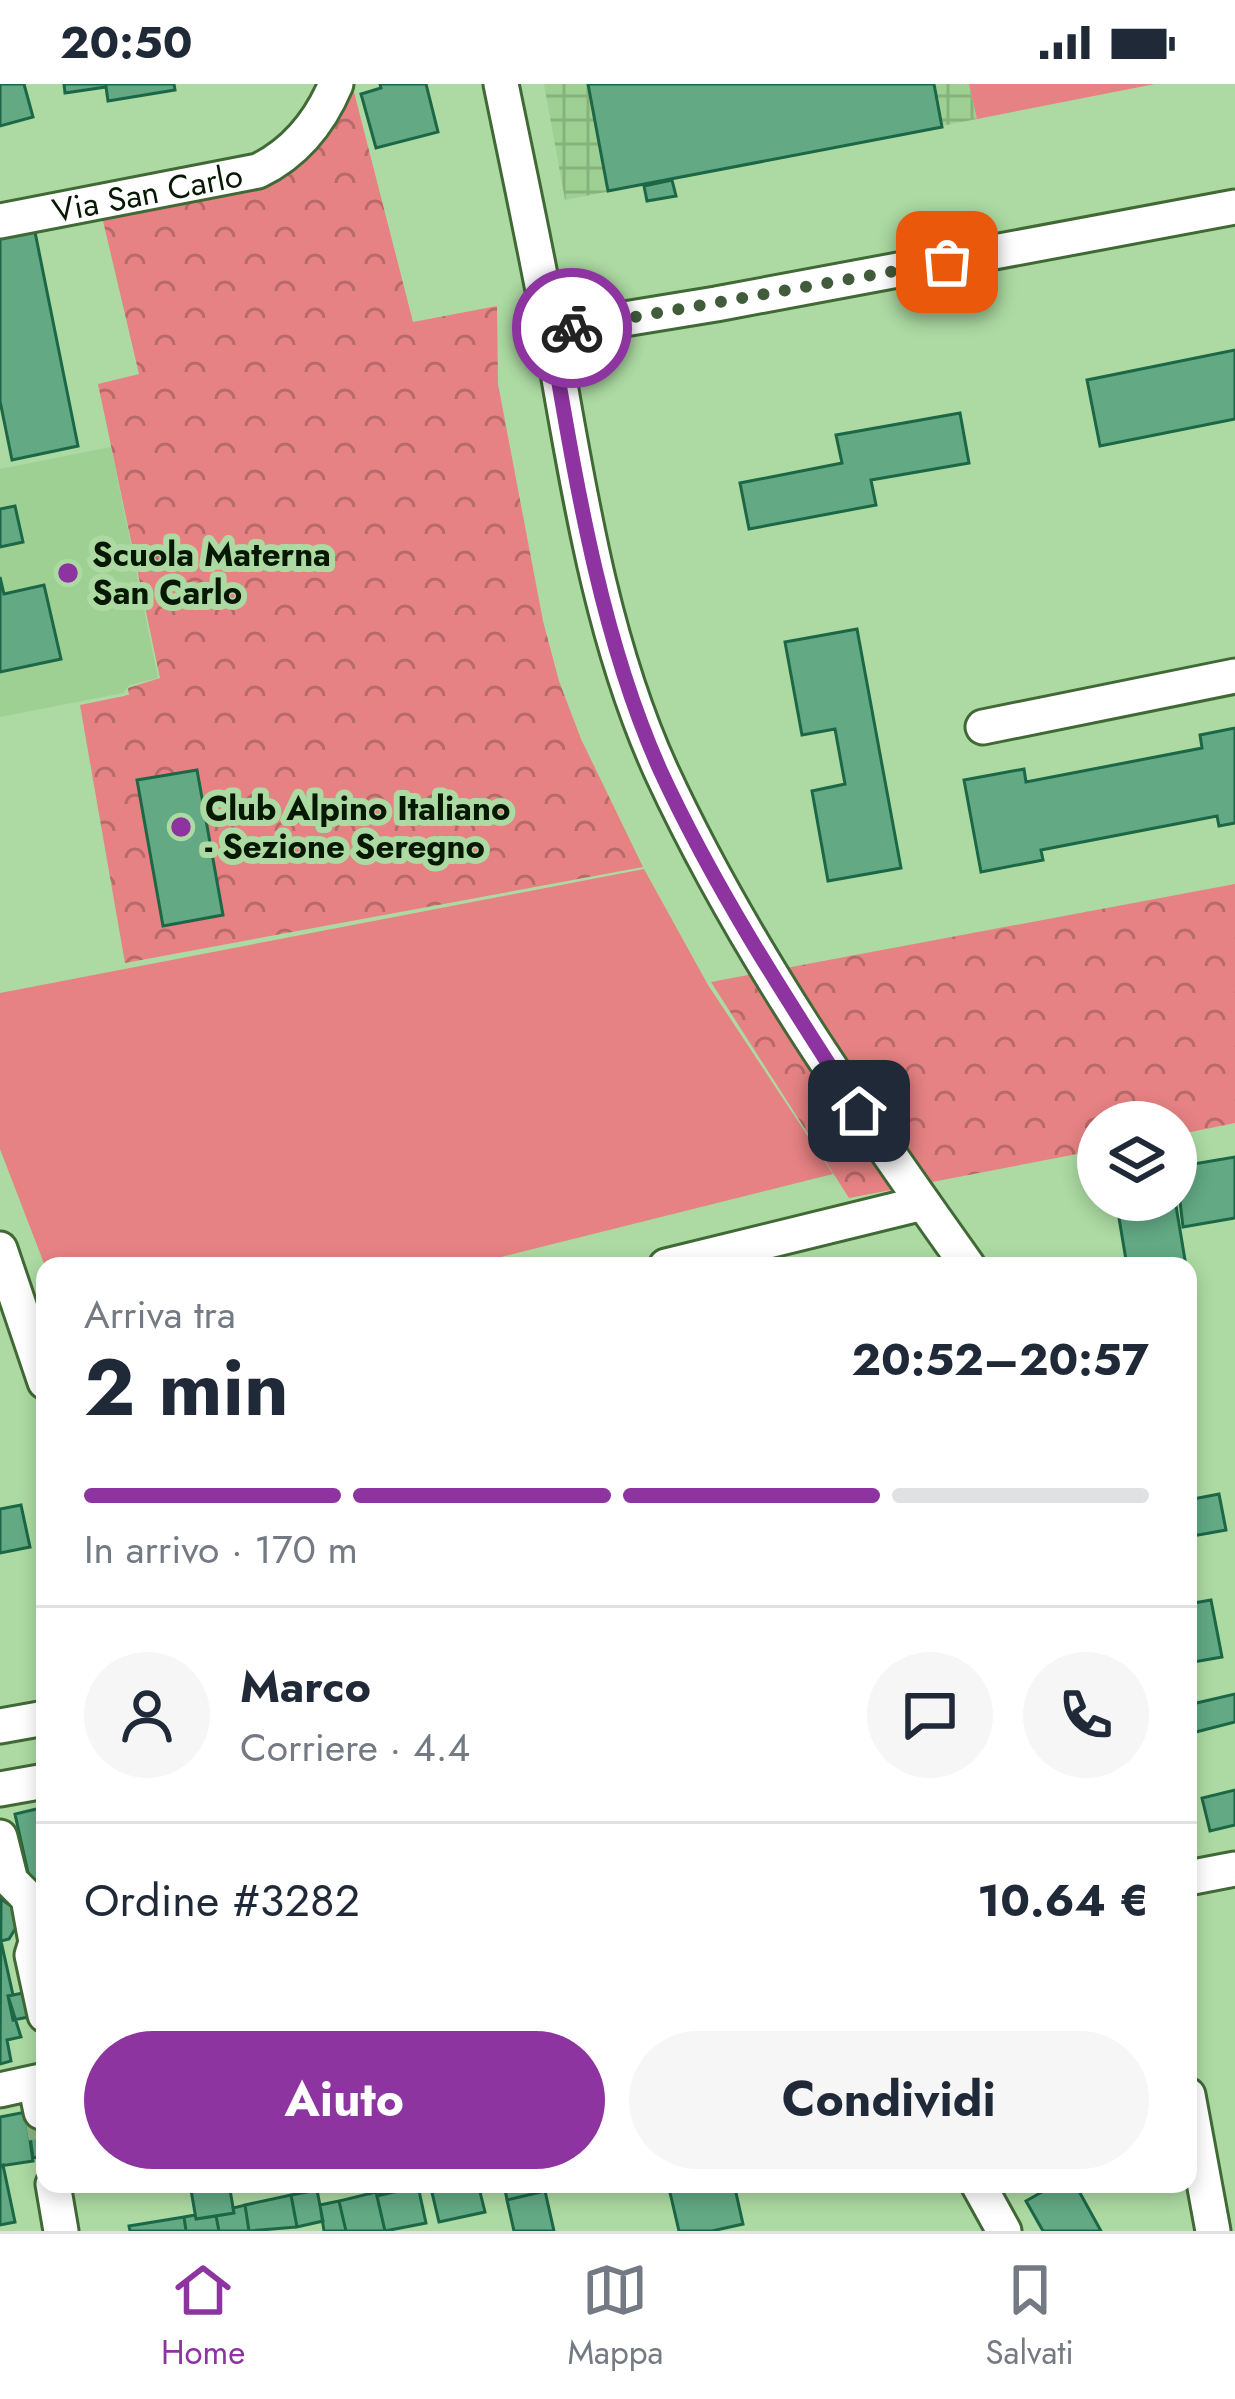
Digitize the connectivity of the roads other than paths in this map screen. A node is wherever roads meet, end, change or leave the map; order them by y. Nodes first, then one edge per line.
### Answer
1 (336, 84) edge
2 (501, 84) edge
3 (1235, 207) edge
4 (0, 221) edge
5 (550, 331) junction
6 (1235, 676) edge
7 (982, 727) dead end
8 (923, 1203) junction
9 (0, 1249) edge
10 (748, 1256) edge
11 (962, 1257) edge
12 (34, 1349) junction
13 (0, 1355) edge
14 (36, 1355) edge
15 (36, 1720) edge
16 (0, 1726) edge
17 (36, 1782) edge
18 (0, 1789) edge
19 (0, 1837) edge
20 (1235, 1869) edge
21 (1197, 1876) edge
22 (36, 1942) edge
23 (36, 1942) edge
24 (36, 1973) edge
25 (0, 2090) edge
26 (36, 2092) edge
27 (1197, 2143) edge
28 (55, 2193) edge
29 (983, 2193) edge
30 (62, 2231) edge
31 (1004, 2231) edge
32 (1214, 2231) edge

1 - 4 street, Via San Carlo
2 - 5 street
3 - 5 street
5 - 8 street
6 - 7 street
8 - 10 street
8 - 11 street
9 - 12 street
12 - 13 street
12 - 14 street
15 - 16 street
17 - 18 street
19 - 22 street
20 - 21 street
23 - 24 street
25 - 26 street
27 - 32 street
28 - 30 street
29 - 31 street

